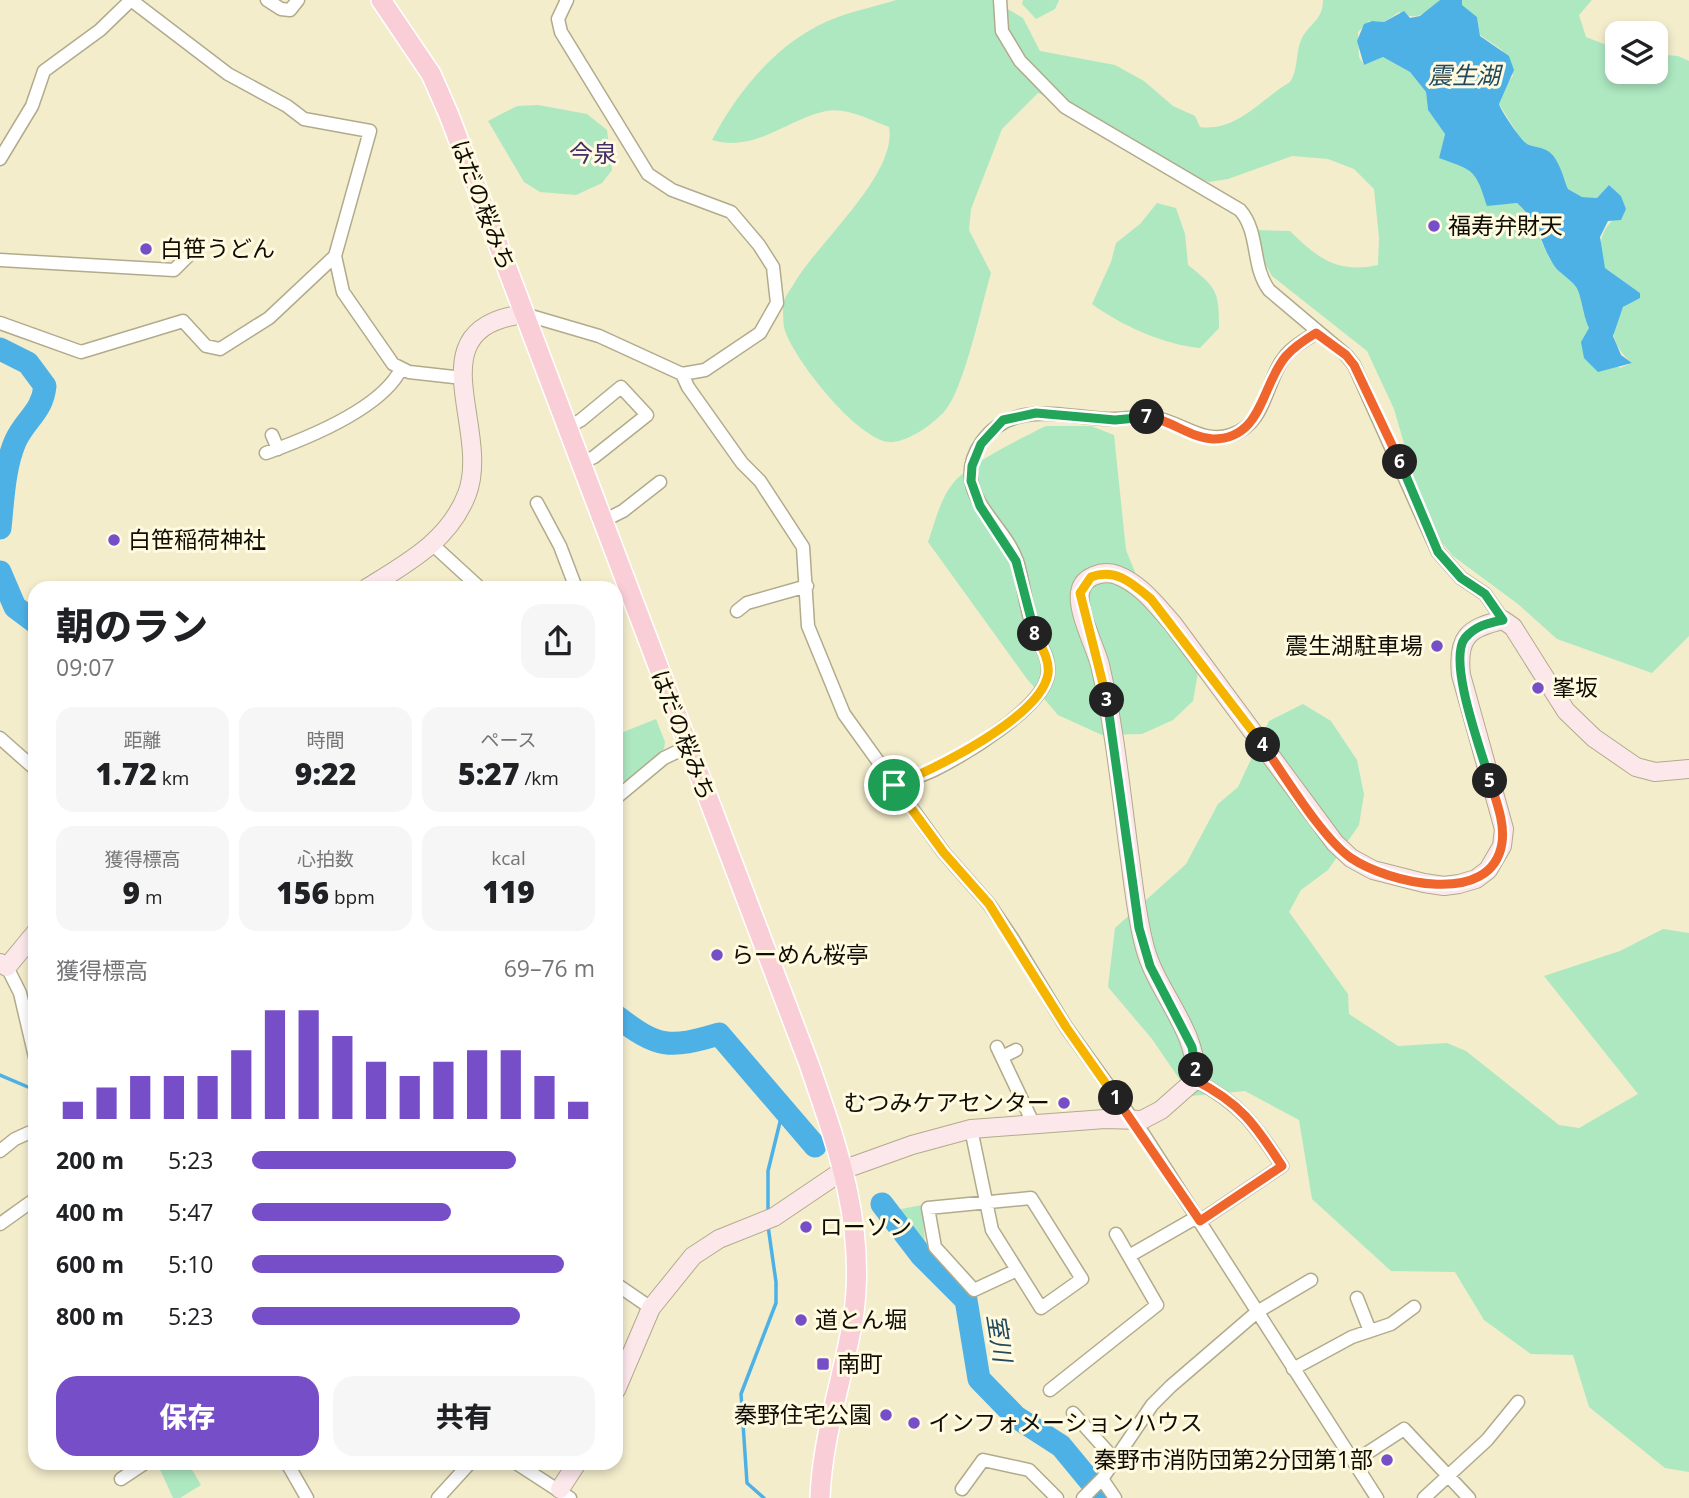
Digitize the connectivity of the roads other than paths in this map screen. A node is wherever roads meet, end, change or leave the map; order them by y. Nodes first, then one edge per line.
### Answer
1 (131, 0) edge
2 (267, 0) edge
3 (298, 0) edge
4 (381, 0) edge
5 (567, 0) edge
6 (1000, 0) edge
7 (0, 159) edge
8 (190, 254) dead end
9 (335, 256) junction
10 (0, 260) edge
11 (524, 314) junction
12 (0, 323) edge
13 (1316, 333) junction
14 (401, 369) junction
15 (682, 374) junction
16 (463, 379) junction
17 (567, 428) junction
18 (272, 435) dead end
19 (581, 463) junction
20 (660, 482) dead end
21 (537, 503) dead end
22 (603, 521) junction
23 (433, 545) junction
24 (378, 581) edge
25 (472, 581) edge
26 (573, 581) edge
27 (807, 586) junction
28 (742, 603) dead end
29 (1503, 620) junction
30 (0, 738) edge
31 (687, 747) junction
32 (28, 763) edge
33 (1689, 769) edge
34 (894, 785) junction
35 (623, 789) edge
36 (28, 940) edge
37 (4, 965) edge
38 (28, 1019) edge
39 (1016, 1050) dead end
40 (1195, 1080) junction
41 (1130, 1118) junction
42 (1034, 1125) junction
43 (971, 1129) junction
44 (28, 1133) edge
45 (0, 1152) edge
46 (845, 1169) junction
47 (986, 1201) junction
48 (28, 1204) edge
49 (1198, 1219) junction
50 (0, 1224) edge
51 (1116, 1234) dead end
52 (1129, 1256) junction
53 (1017, 1270) junction
54 (1311, 1280) dead end
55 (623, 1289) edge
56 (1357, 1298) dead end
57 (1414, 1307) dead end
58 (651, 1308) junction
59 (1257, 1312) junction
60 (1370, 1331) junction
61 (1293, 1369) junction
62 (623, 1374) edge
63 (1050, 1390) dead end
64 (1518, 1402) dead end
65 (1073, 1413) dead end
66 (1115, 1460) junction
67 (1355, 1461) junction
68 (134, 1470) edge
69 (291, 1470) edge
70 (464, 1470) edge
71 (527, 1470) edge
72 (575, 1470) edge
73 (1447, 1477) junction
74 (121, 1479) dead end
75 (1101, 1480) junction
76 (962, 1489) dead end
77 (565, 1493) edge
78 (1086, 1495) edge
79 (307, 1498) edge
80 (438, 1498) edge
81 (820, 1498) edge
82 (1057, 1498) edge
83 (1115, 1498) edge
84 (1377, 1498) edge
85 (1424, 1498) edge
86 (1469, 1498) edge

1 - 7 street
1 - 9 street
2 - 3 street
4 - 11 main road, はだの桜みち
5 - 15 street
6 - 13 street
8 - 10 street
9 - 12 street
9 - 14 street
11 - 15 street
11 - 16 street
11 - 17 main road, はだの桜みち
13 - 29 street
13 - 34 street
14 - 16 street
14 - 18 street
15 - 27 street
16 - 23 street
17 - 19 main road, はだの桜みち
17 - 19 street
19 - 22 main road, はだの桜みち
20 - 22 street
21 - 26 street
22 - 31 main road, はだの桜みち
23 - 24 street
23 - 25 street
27 - 28 street
27 - 34 street
29 - 33 street
29 - 40 street
30 - 32 street
31 - 35 street
31 - 46 main road, はだの桜みち
34 - 41 street
36 - 37 street
37 - 38 street
39 - 42 street
40 - 41 street
40 - 49 street
41 - 42 street
41 - 49 street
42 - 43 street
43 - 46 street
43 - 47 street
44 - 45 street
46 - 58 street
46 - 81 main road, はだの桜みち
47 - 53 street
47 - 53 street
47 - 53 street
48 - 50 street
49 - 52 street
49 - 59 street
51 - 52 street
52 - 63 street
54 - 59 street
55 - 58 street
56 - 60 street
57 - 60 street
58 - 62 street
59 - 61 street
59 - 66 street
60 - 61 street
61 - 67 street
64 - 73 street
65 - 66 street
66 - 75 street
67 - 73 street
67 - 84 street
68 - 74 street
69 - 79 street
70 - 80 street
71 - 77 street
72 - 77 street
73 - 85 street
73 - 86 street
75 - 78 street
75 - 83 street
76 - 82 street

